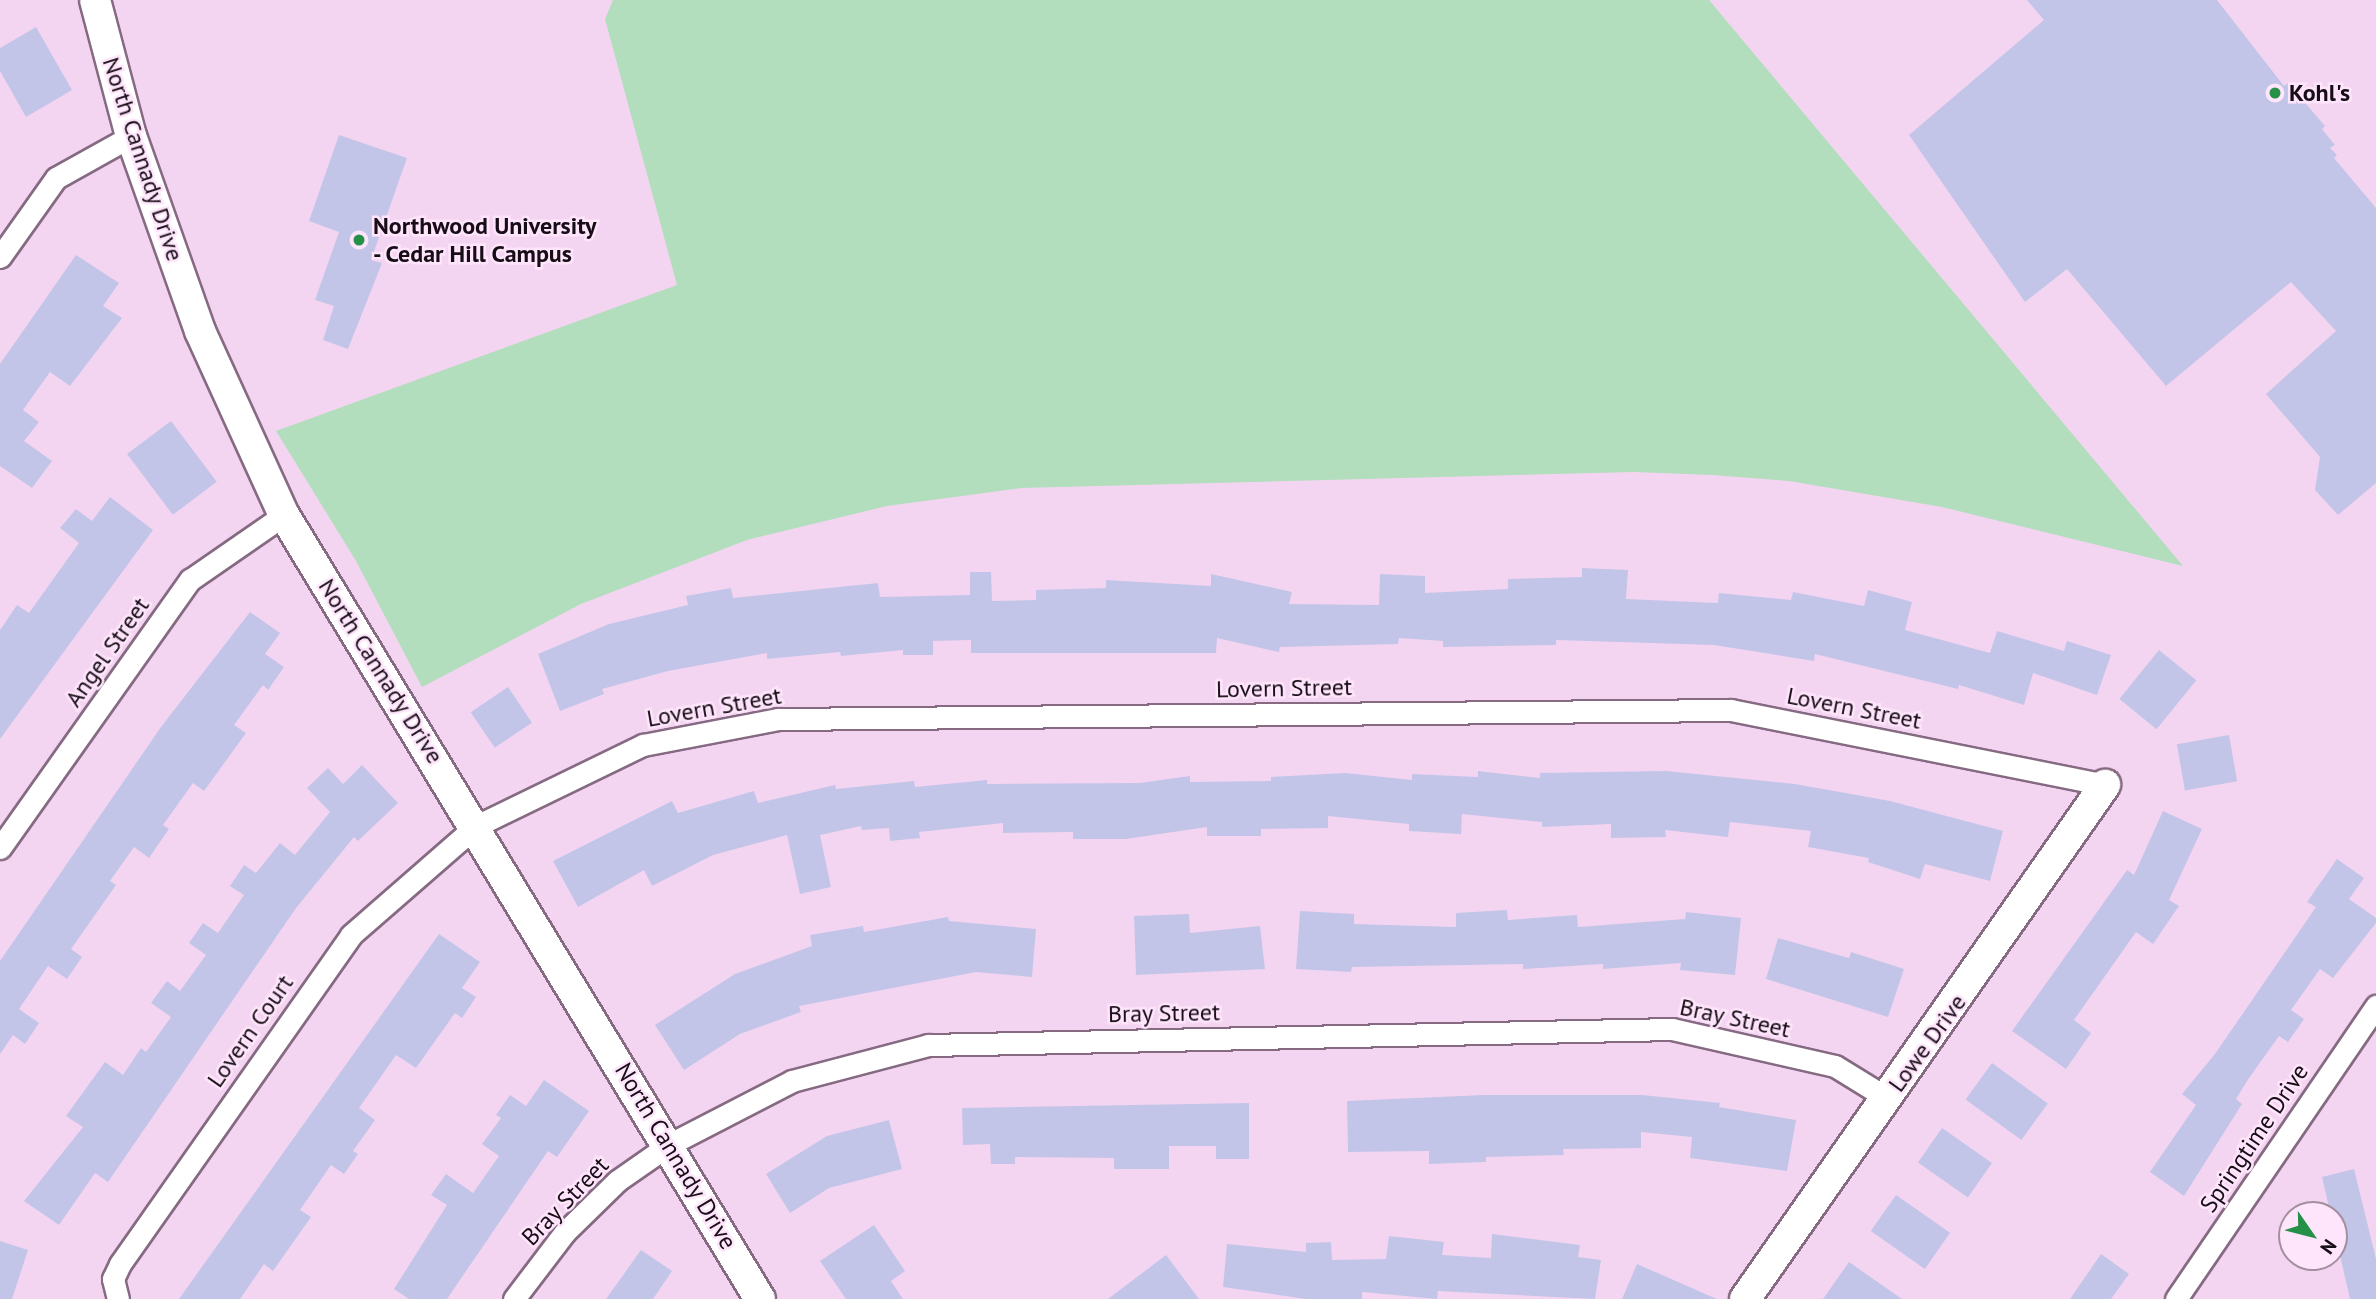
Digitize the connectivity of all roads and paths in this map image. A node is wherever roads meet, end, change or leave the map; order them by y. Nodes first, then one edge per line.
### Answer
1 (95, 0) edge
2 (131, 136) junction
3 (0, 257) edge
4 (284, 515) junction
5 (2105, 785) joint
6 (476, 826) junction
7 (0, 848) edge
8 (2375, 1012) edge
9 (1887, 1098) junction
10 (670, 1144) junction
11 (118, 1299) edge
12 (514, 1299) edge
13 (760, 1299) edge
14 (1745, 1299) edge
15 (2176, 1299) edge

1 - 2 street, North Cannady Drive
2 - 3 street
2 - 4 street, North Cannady Drive
4 - 6 street, North Cannady Drive
4 - 7 street, Angel Street
5 - 6 street, Lovern Street
5 - 9 street, Lowe Drive
6 - 10 street, North Cannady Drive
6 - 11 street, Lovern Court
8 - 15 street, Springtime Drive
9 - 10 street, Bray Street
9 - 14 street, Lowe Drive
10 - 12 street, Bray Street
10 - 13 street, North Cannady Drive

